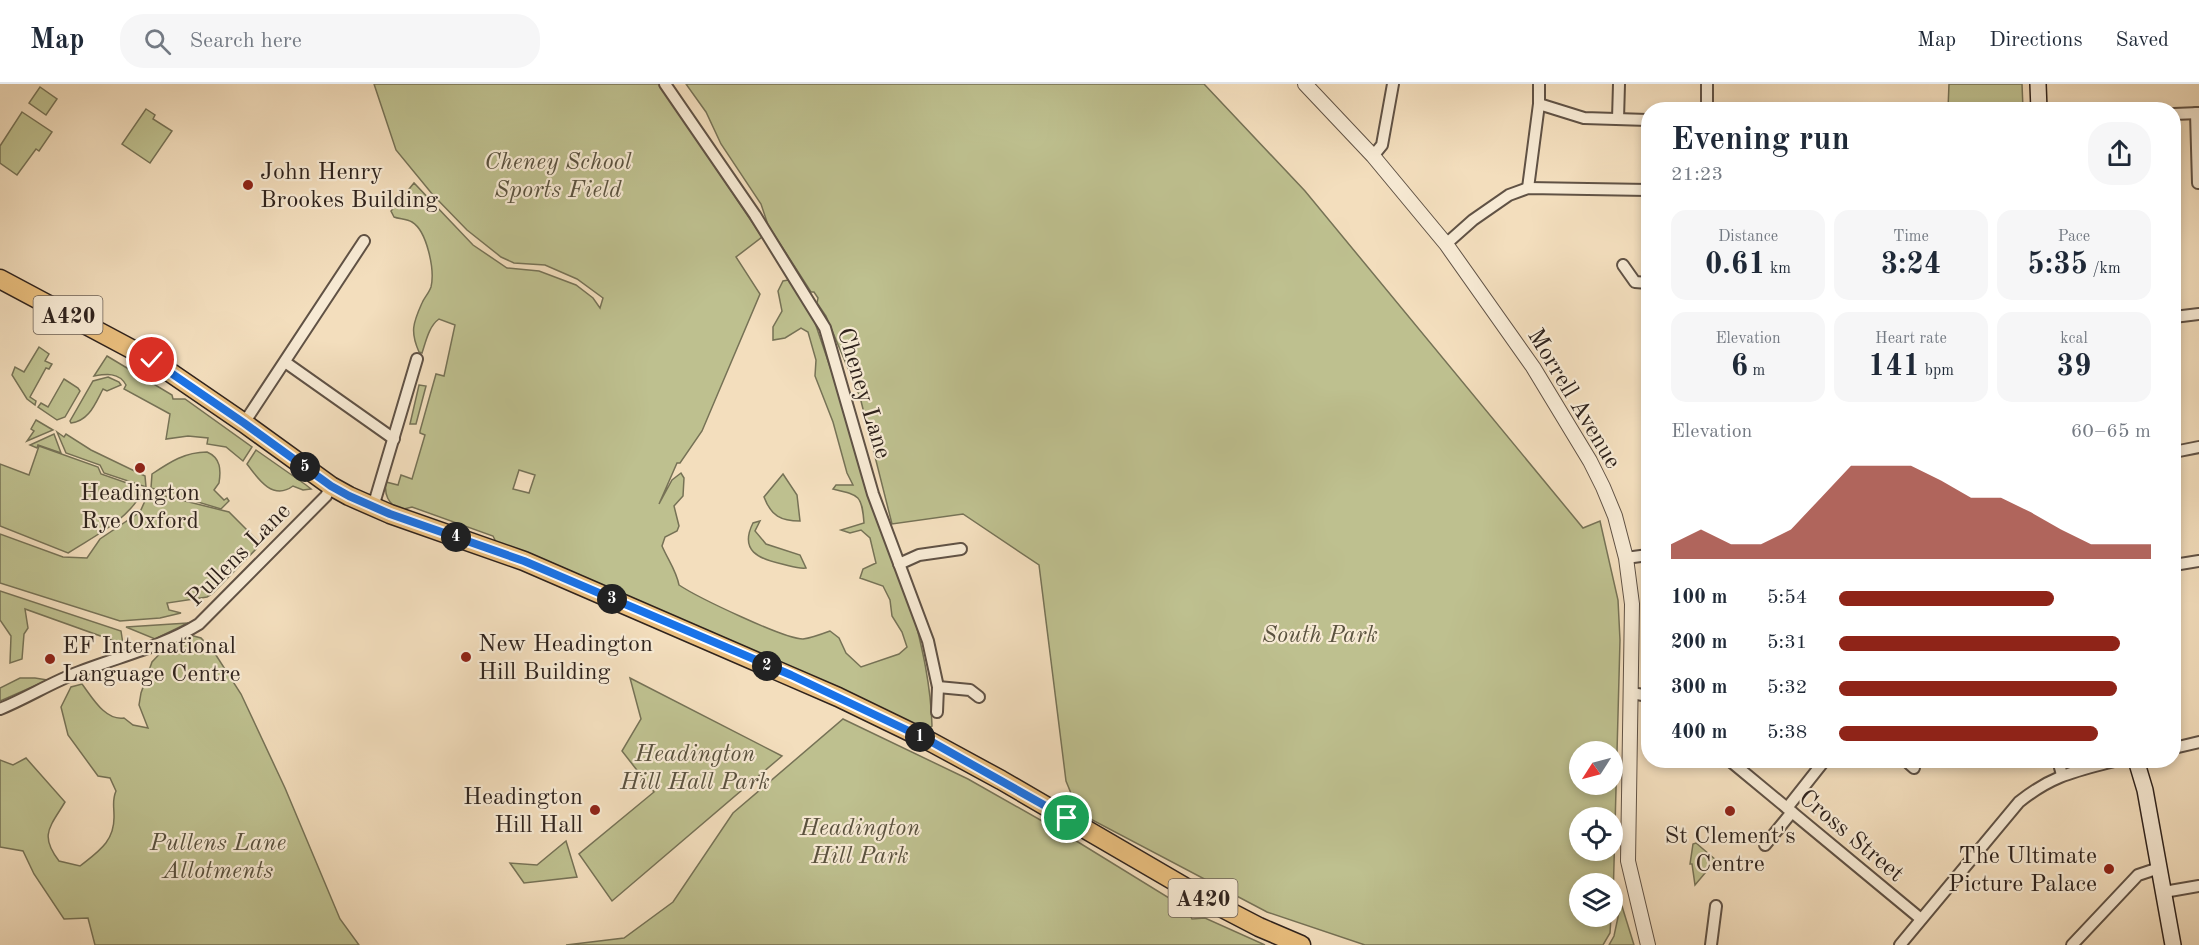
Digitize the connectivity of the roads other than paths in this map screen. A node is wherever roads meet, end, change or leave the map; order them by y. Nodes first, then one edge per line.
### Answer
1 (666, 84) edge
2 (1305, 84) edge
3 (1393, 84) edge
4 (1539, 84) edge
5 (1619, 84) edge
6 (1707, 84) edge
7 (2038, 84) edge
8 (1707, 102) edge
9 (2039, 102) edge
10 (1539, 104) junction
11 (2197, 113) edge
12 (2181, 114) edge
13 (1618, 119) junction
14 (1641, 120) edge
15 (1373, 156) junction
16 (2198, 183) edge
17 (1528, 188) junction
18 (1641, 190) edge
19 (364, 241) dead end
20 (1446, 244) junction
21 (1623, 265) dead end
22 (0, 279) edge
23 (1641, 282) edge
24 (2199, 314) edge
25 (2181, 315) edge
26 (417, 359) dead end
27 (285, 362) junction
28 (244, 423) junction
29 (394, 439) junction
30 (2199, 447) edge
31 (2181, 451) edge
32 (331, 486) junction
33 (373, 507) junction
34 (961, 549) dead end
35 (1641, 556) edge
36 (1626, 558) junction
37 (2199, 561) edge
38 (899, 564) junction
39 (2181, 564) edge
40 (938, 687) junction
41 (1632, 693) junction
42 (1641, 695) edge
43 (979, 697) dead end
44 (0, 709) edge
45 (938, 712) dead end
46 (2199, 742) edge
47 (2181, 746) edge
48 (1739, 768) edge
49 (1819, 768) edge
50 (2060, 768) edge
51 (2088, 768) edge
52 (2138, 768) edge
53 (2144, 768) edge
54 (2062, 775) junction
55 (2143, 783) junction
56 (1790, 810) junction
57 (1765, 845) dead end
58 (2159, 868) junction
59 (2199, 886) edge
60 (2164, 892) junction
61 (1716, 906) dead end
62 (1921, 920) junction
63 (1301, 945) edge
64 (1648, 945) edge
65 (1711, 945) edge
66 (1900, 945) edge
67 (2072, 945) edge
68 (2173, 945) edge

1 - 38 street, Cheney Lane
2 - 15 street, Morrell Avenue
3 - 15 street
4 - 10 street
5 - 13 street
6 - 8 street
7 - 9 main road
10 - 13 street
10 - 17 street
11 - 12 street
11 - 16 street
13 - 14 street
15 - 20 street, Morrell Avenue
17 - 18 street
17 - 20 street
19 - 27 street
20 - 36 street, Morrell Avenue
21 - 23 street
22 - 28 main road, A420
24 - 25 street
26 - 29 street
27 - 28 street
27 - 29 street
28 - 32 main road, A420
29 - 33 street
30 - 31 street
32 - 33 main road, A420
32 - 44 street, Pullens Lane
33 - 63 main road, A420
34 - 38 street
35 - 36 street
36 - 41 street, Morrell Avenue
37 - 39 street
38 - 40 street, Cheney Lane
40 - 43 street
40 - 45 street, Cheney Lane
41 - 42 street
41 - 64 street, Morrell Avenue
46 - 47 street
48 - 56 street, Cross Street
49 - 56 street
50 - 54 street
51 - 54 street
52 - 55 main road
53 - 55 main road
54 - 62 street
55 - 58 main road
56 - 57 street
56 - 62 street, Cross Street
58 - 60 main road
58 - 67 street
59 - 60 street
60 - 68 main road
61 - 65 street
62 - 66 street

